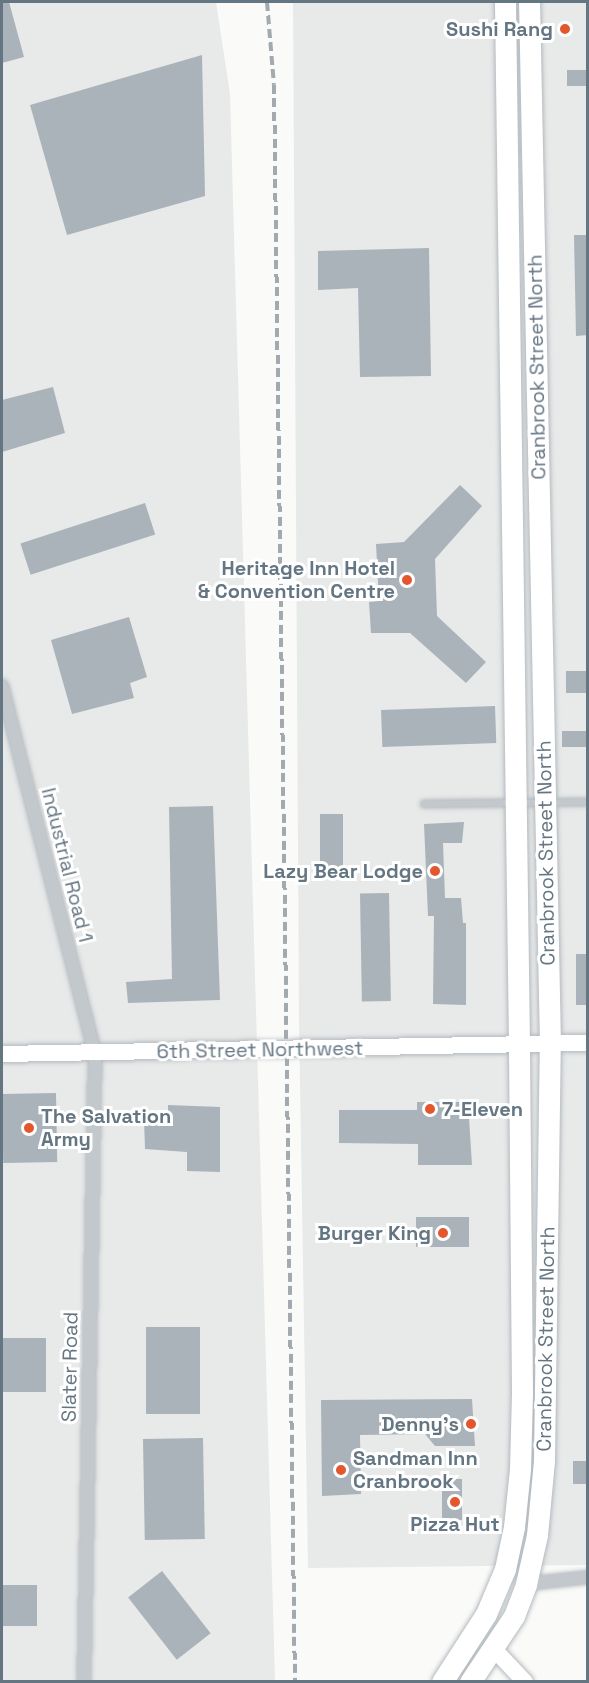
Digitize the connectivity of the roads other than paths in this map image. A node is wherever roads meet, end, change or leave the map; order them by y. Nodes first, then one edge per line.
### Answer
1 (505, 2) edge
2 (529, 2) edge
3 (2, 687) edge
4 (515, 801) junction
5 (545, 802) junction
6 (588, 802) edge
7 (424, 804) dead end
8 (588, 1043) edge
9 (549, 1044) junction
10 (519, 1045) junction
11 (2, 1054) edge
12 (95, 1054) junction
13 (588, 1577) edge
14 (526, 1584) junction
15 (486, 1614) junction
16 (493, 1648) junction
17 (84, 1682) edge
18 (442, 1682) edge
19 (470, 1682) edge
20 (525, 1682) edge

1 - 4 highway, Cranbrook Street North
2 - 5 highway, Cranbrook Street North
3 - 12 street, Industrial Road 1
4 - 5 lane
4 - 7 lane
4 - 10 highway, Cranbrook Street North
5 - 6 lane
5 - 9 highway, Cranbrook Street North
8 - 9 street, 6th Street Northwest
9 - 10 street, 6th Street Northwest
9 - 14 highway, Cranbrook Street North
10 - 12 street, 6th Street Northwest
10 - 15 highway, Cranbrook Street North
11 - 12 street, 6th Street Northwest
12 - 17 street, Slater Road
13 - 14 street
14 - 16 highway, Cranbrook Street North
15 - 16 highway
15 - 18 highway, Cranbrook Street North
16 - 19 highway, Cranbrook Street North
16 - 20 street

